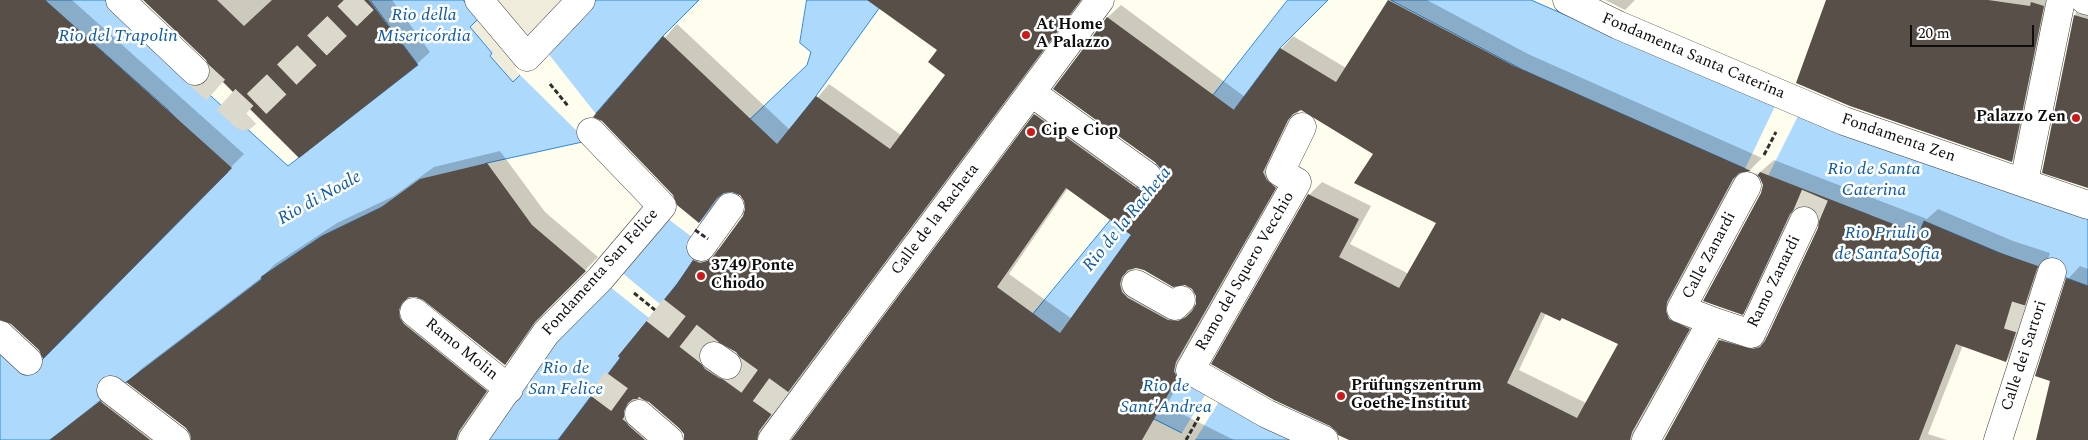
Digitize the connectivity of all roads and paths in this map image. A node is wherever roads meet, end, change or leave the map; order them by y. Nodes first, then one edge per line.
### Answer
1 (120, 0) edge
2 (479, 0) edge
3 (581, 0) edge
4 (1100, 0) edge
5 (1567, 0) edge
6 (2061, 0) edge
7 (195, 72) tunnel mouth
8 (548, 82) dead end
9 (1032, 93) junction
10 (1793, 100) joint
11 (573, 111) dead end
12 (1302, 128) dead end
13 (591, 132) dead end
14 (1147, 176) dead end
15 (2022, 182) junction
16 (1747, 186) dead end
17 (2088, 205) edge
18 (730, 207) dead end
19 (1804, 221) tunnel mouth
20 (703, 239) dead end
21 (2052, 272) dead end
22 (1136, 284) dead end
23 (1181, 300) dead end
24 (646, 303) dead end
25 (655, 310) tunnel mouth
26 (414, 312) dead end
27 (1712, 321) junction
28 (0, 335) edge
29 (28, 361) dead end
30 (508, 389) junction
31 (111, 390) dead end
32 (639, 414) tunnel mouth
33 (1192, 430) dead end
34 (176, 440) edge
35 (472, 440) edge
36 (669, 440) edge
37 (772, 440) edge
38 (1186, 440) edge
39 (1324, 440) edge
40 (1646, 440) edge
41 (1998, 440) edge

1 - 7 street
2 - 3 street
4 - 9 street, Calle de la Racheta
5 - 10 street, Fondamenta Santa Caterina
6 - 15 street
8 - 11 path
9 - 14 street
9 - 37 street, Calle de la Racheta
10 - 15 street, Fondamenta Zen
12 - 39 street, Ramo del Squero Vecchio
13 - 30 street, Fondamenta San Felice
15 - 17 street, Fondamenta Zen
16 - 27 street, Calle Zanardi
18 - 20 street
19 - 27 street, Ramo Zanardi
21 - 41 street, Calle dei Sartori
22 - 23 street
24 - 25 path
26 - 30 street, Ramo Molin
27 - 40 street, Calle Zanardi
28 - 29 street
30 - 35 street, Fondamenta San Felice
31 - 34 street
32 - 36 street
33 - 38 path

